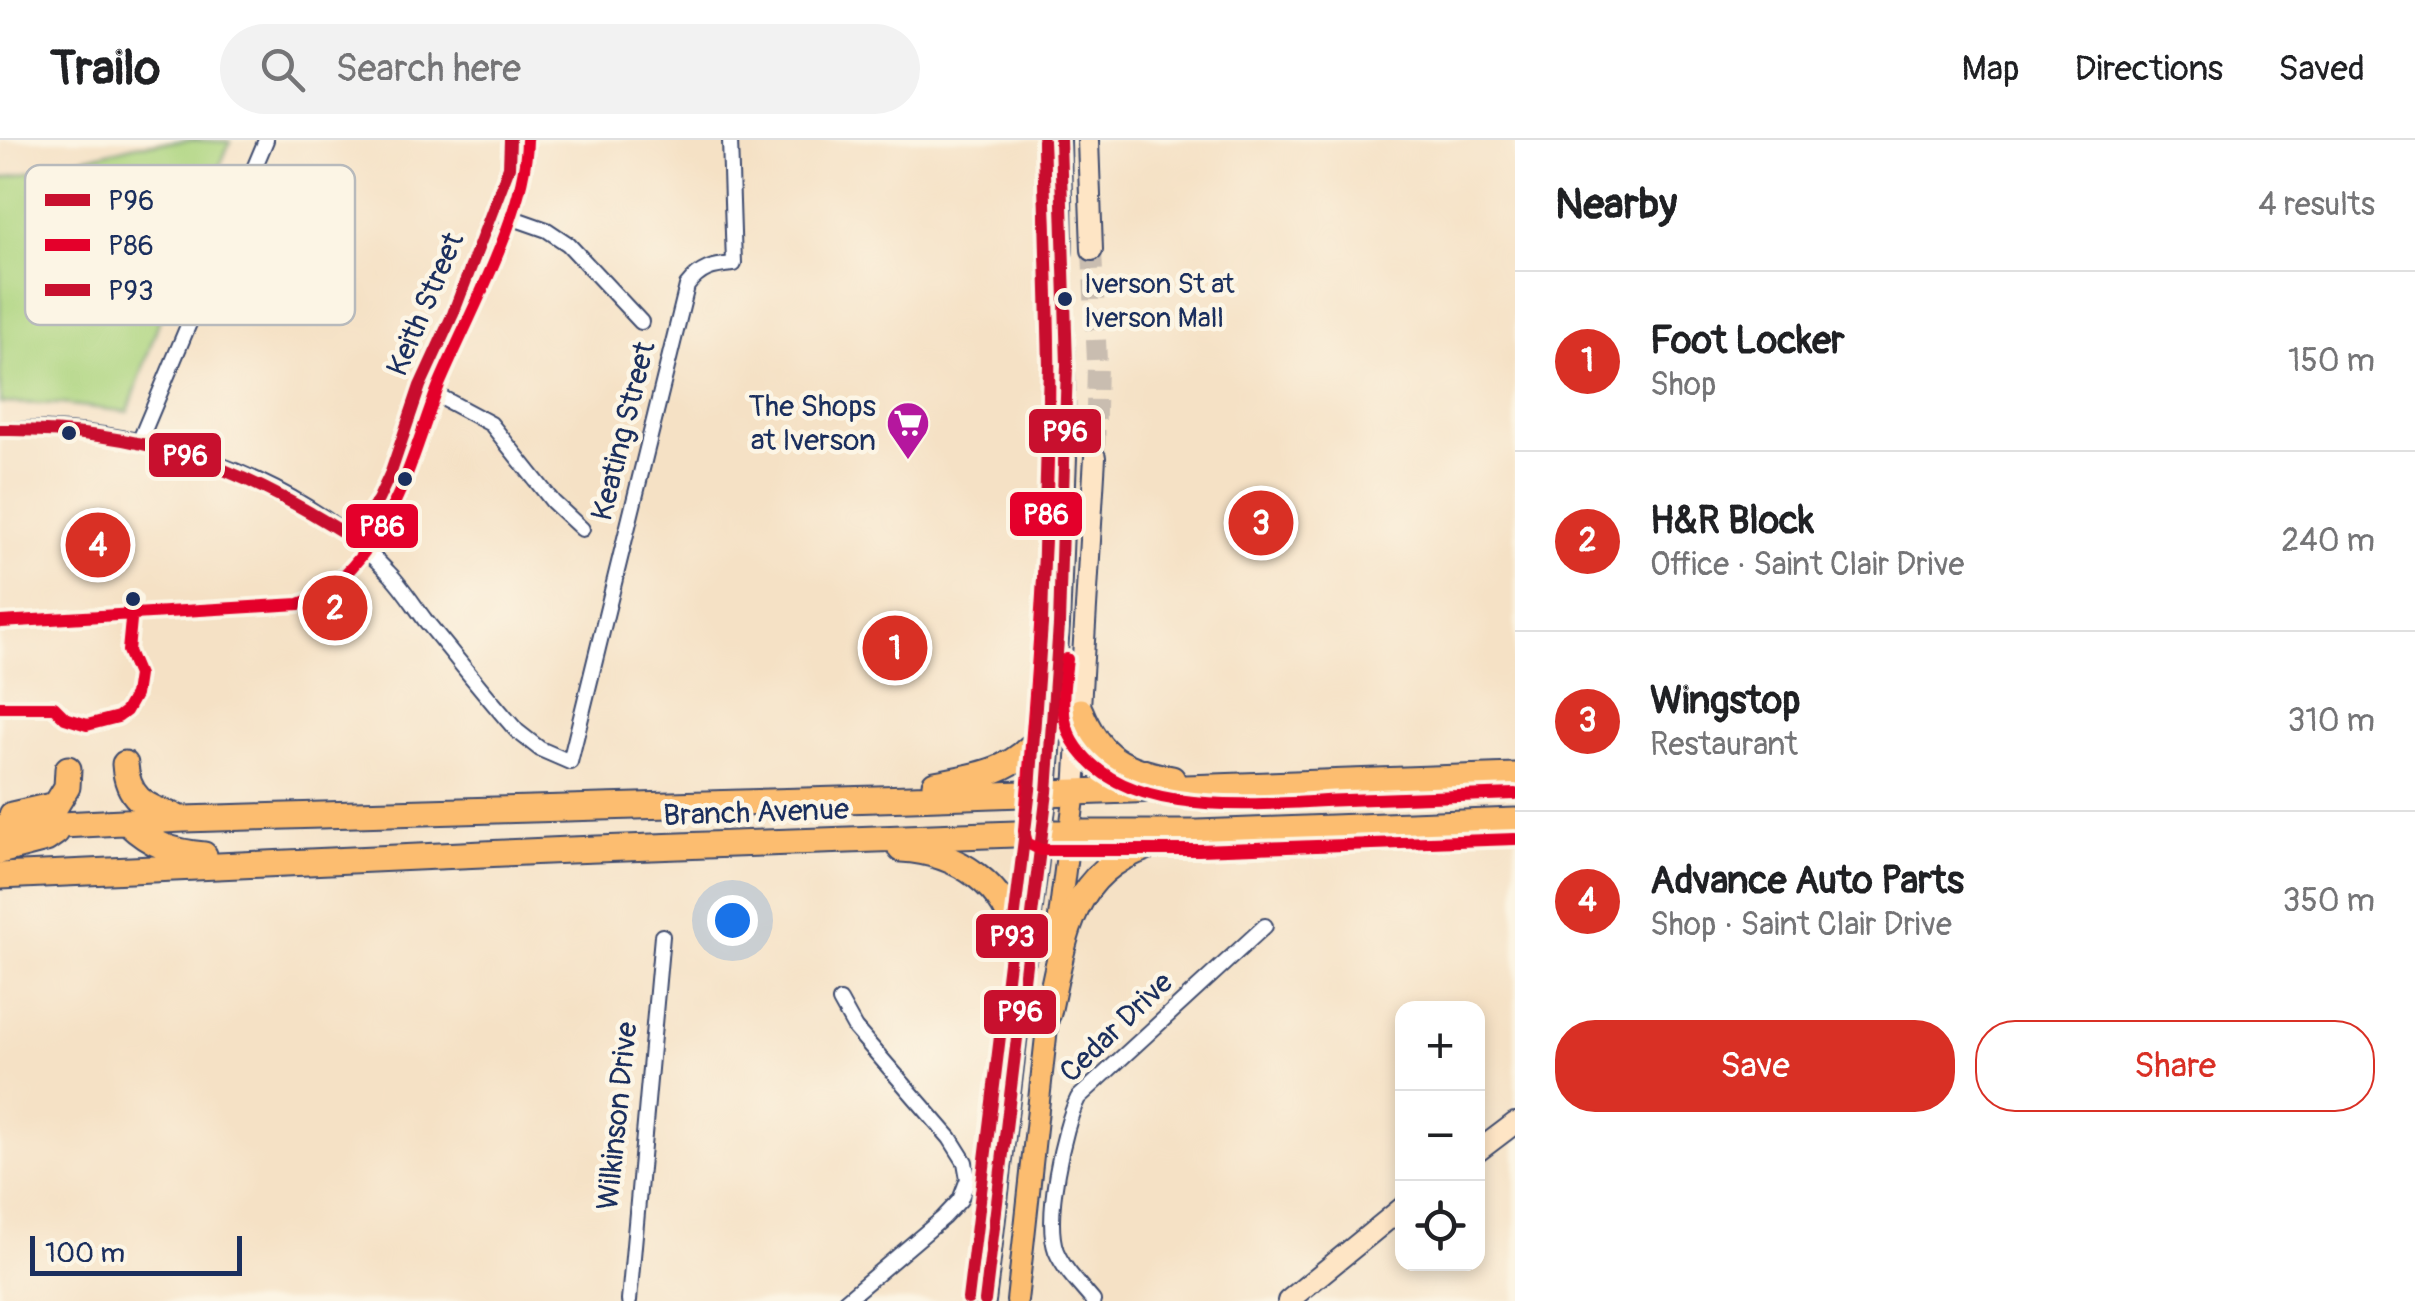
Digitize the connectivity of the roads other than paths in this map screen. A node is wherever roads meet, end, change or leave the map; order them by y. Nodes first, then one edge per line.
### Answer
1 (266, 140) edge
2 (510, 140) edge
3 (730, 140) edge
4 (1060, 140) edge
5 (1088, 140) edge
6 (256, 165) edge
7 (493, 211) junction
8 (1092, 250) tunnel mouth
9 (1062, 252) tunnel mouth
10 (641, 322) dead end
11 (188, 325) edge
12 (420, 386) junction
13 (0, 430) edge
14 (140, 440) junction
15 (1095, 457) tunnel mouth
16 (1066, 458) tunnel mouth
17 (582, 529) dead end
18 (352, 538) junction
19 (1080, 711) junction
20 (1050, 725) junction
21 (126, 764) dead end
22 (68, 768) dead end
23 (1515, 776) edge
24 (1211, 786) junction
25 (1075, 791) junction
26 (1047, 792) junction
27 (850, 800) junction
28 (0, 816) edge
29 (184, 819) junction
30 (1515, 821) edge
31 (128, 823) junction
32 (63, 826) junction
33 (0, 828) edge
34 (1041, 833) junction
35 (1198, 833) junction
36 (1070, 834) junction
37 (796, 843) junction
38 (0, 850) edge
39 (304, 862) junction
40 (0, 876) edge
41 (1265, 926) dead end
42 (662, 936) dead end
43 (840, 1001) dead end
44 (1019, 1013) junction
45 (1048, 1014) junction
46 (1515, 1123) edge
47 (1485, 1145) edge
48 (1395, 1214) edge
49 (629, 1301) edge
50 (845, 1301) edge
51 (985, 1301) edge
52 (1017, 1301) edge
53 (1093, 1301) edge
54 (1288, 1301) edge

1 - 6 street
2 - 7 street, Keith Street
3 - 18 street, Keating Street
4 - 9 main road
5 - 8 main road
7 - 10 street
7 - 12 street, Keith Street
11 - 14 street
12 - 17 street
12 - 18 street, Keith Street
13 - 14 street
14 - 18 street
15 - 19 main road
16 - 20 main road
19 - 24 highway
19 - 25 main road
20 - 26 main road
20 - 27 highway
21 - 29 highway
22 - 28 highway
23 - 24 highway, Branch Avenue
24 - 25 highway, Branch Avenue
25 - 26 highway, Branch Avenue
25 - 36 main road
26 - 27 highway, Branch Avenue
26 - 34 main road
27 - 29 highway, Branch Avenue
29 - 31 highway, Branch Avenue
30 - 35 highway, Branch Avenue
31 - 32 highway, Branch Avenue
31 - 39 highway
32 - 33 highway, Branch Avenue
32 - 38 highway
34 - 36 highway, Branch Avenue
34 - 37 highway, Branch Avenue
34 - 44 main road
35 - 36 highway, Branch Avenue
35 - 45 highway
36 - 45 main road
37 - 39 highway, Branch Avenue
37 - 44 highway
39 - 40 highway, Branch Avenue
41 - 53 street, Cedar Drive
42 - 49 street, Wilkinson Drive
43 - 50 street
44 - 51 main road
45 - 52 main road
46 - 47 main road
48 - 54 main road

